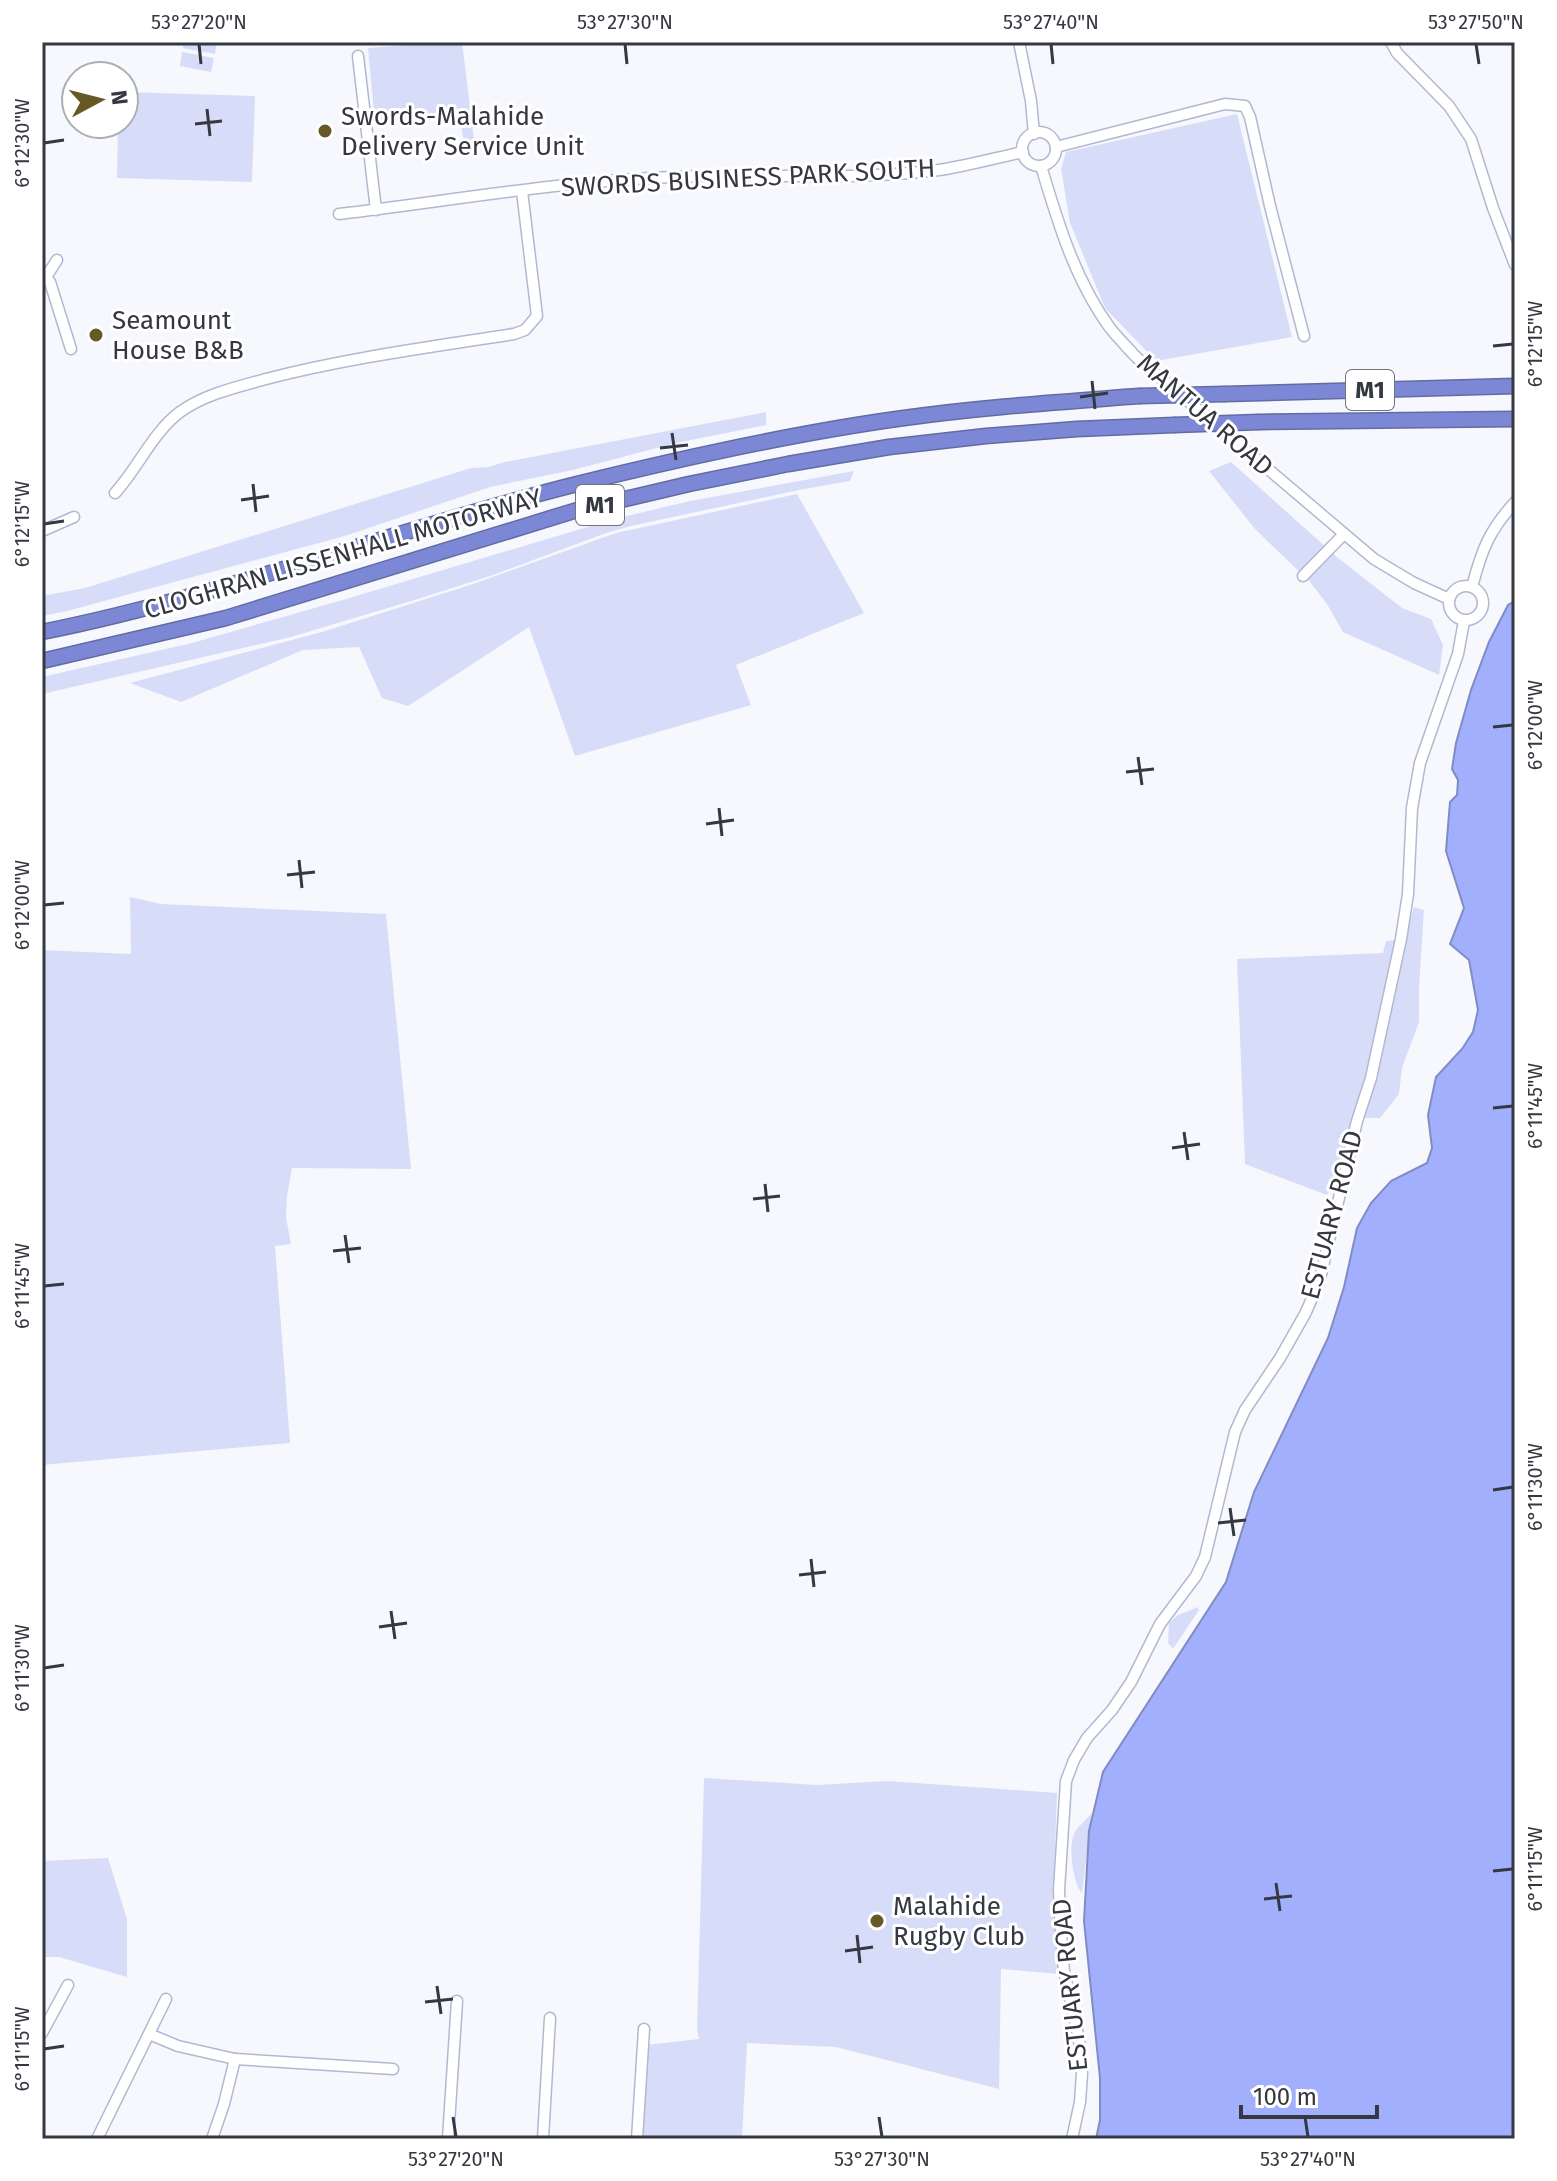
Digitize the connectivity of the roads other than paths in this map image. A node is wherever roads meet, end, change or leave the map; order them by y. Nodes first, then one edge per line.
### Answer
1 (1019, 42) edge
2 (1391, 42) edge
3 (358, 56) dead end
4 (1034, 134) junction
5 (1056, 147) junction
6 (1023, 152) junction
7 (1041, 166) junction
8 (522, 191) junction
9 (376, 210) junction
10 (339, 214) dead end
11 (57, 260) dead end
12 (1515, 265) edge
13 (44, 277) edge
14 (1304, 336) dead end
15 (71, 349) dead end
16 (1515, 386) edge
17 (1515, 419) edge
18 (115, 493) dead end
19 (1515, 502) edge
20 (74, 517) dead end
21 (42, 531) edge
22 (1344, 534) junction
23 (1303, 576) dead end
24 (1472, 587) junction
25 (1449, 599) junction
26 (1464, 621) junction
27 (42, 632) edge
28 (42, 661) edge
29 (68, 1985) dead end
30 (166, 1999) dead end
31 (457, 2001) dead end
32 (550, 2018) dead end
33 (644, 2029) dead end
34 (43, 2030) edge
35 (149, 2034) junction
36 (235, 2059) junction
37 (393, 2069) dead end
38 (97, 2139) edge
39 (212, 2139) edge
40 (448, 2139) edge
41 (543, 2139) edge
42 (637, 2139) edge
43 (1072, 2139) edge

1 - 4 street
2 - 12 street
3 - 9 street
4 - 5 street
4 - 6 street
5 - 7 street
5 - 14 street
6 - 7 street
6 - 8 street, SWORDS BUSINESS PARK SOUTH
7 - 22 street, MANTUA ROAD
8 - 9 street, SWORDS BUSINESS PARK SOUTH
8 - 18 street
9 - 10 street, SWORDS BUSINESS PARK SOUTH
11 - 13 street
13 - 15 street
16 - 27 highway, CLOGHRAN LISSENHALL MOTORWAY / M1, bridge
17 - 28 highway, CLOGHRAN LISSENHALL MOTORWAY / M1, bridge
19 - 24 street
20 - 21 street
22 - 23 street
22 - 25 street, MANTUA ROAD
24 - 25 street
24 - 26 street
25 - 26 street
26 - 43 street, ESTUARY ROAD
29 - 34 street
30 - 35 street
31 - 40 street
32 - 41 street
33 - 42 street
35 - 36 street
35 - 38 street
36 - 37 street
36 - 39 street

